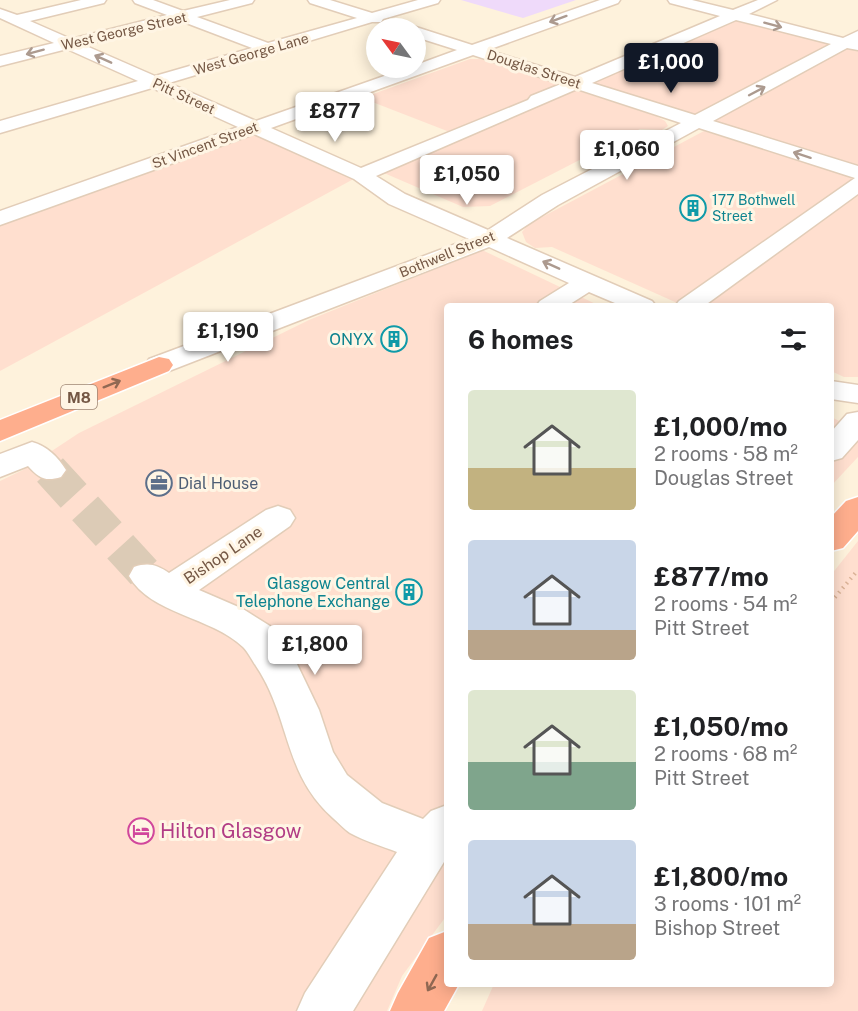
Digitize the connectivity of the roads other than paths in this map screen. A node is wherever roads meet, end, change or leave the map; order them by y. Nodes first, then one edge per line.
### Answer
1 (99, 0) edge
2 (140, 0) edge
3 (247, 0) edge
4 (315, 0) edge
5 (433, 0) edge
6 (613, 0) edge
7 (675, 0) edge
8 (770, 0) edge
9 (0, 13) edge
10 (735, 15) junction
11 (183, 17) junction
12 (373, 18) joint
13 (15, 20) junction
14 (366, 20) edge
15 (426, 35) edge
16 (854, 42) edge
17 (70, 45) junction
18 (268, 49) junction
19 (473, 50) junction
20 (0, 61) edge
21 (151, 65) dead end
22 (128, 71) junction
23 (155, 82) junction
24 (578, 83) junction
25 (699, 122) junction
26 (0, 127) edge
27 (251, 128) junction
28 (858, 173) edge
29 (361, 175) junction
30 (858, 184) edge
31 (397, 199) junction
32 (550, 200) junction
33 (426, 211) junction
34 (0, 218) edge
35 (492, 238) junction
36 (588, 282) junction
37 (554, 303) edge
38 (636, 303) edge
39 (692, 303) edge
40 (281, 319) junction
41 (159, 365) joint
42 (852, 402) edge
43 (0, 431) edge
44 (834, 444) edge
45 (41, 461) dead end
46 (0, 467) edge
47 (858, 508) edge
48 (278, 518) dead end
49 (834, 536) edge
50 (438, 835) edge
51 (444, 961) edge
52 (323, 1011) edge
53 (416, 1011) edge

1 - 13 street
2 - 11 street
3 - 11 street, West George Street
4 - 12 street
5 - 12 street, West George Lane
6 -> 19 street, St Vincent Street
7 - 10 street
8 - 10 street
9 - 13 street, Pitt Street
10 -> 16 street
10 - 24 street
11 - 17 street, West George Street
11 - 18 street
13 - 17 street, Pitt Street
14 - 18 street, West George Lane
15 - 19 street, Douglas Street
25 -> 16 street, Bothwell Street
17 -> 20 street, West George Street
22 -> 17 street, Pitt Street
18 - 23 street, West George Lane
19 - 24 street, Douglas Street
19 - 27 street, St Vincent Street
21 - 22 street
22 - 23 street, Pitt Street
23 - 26 street, West George Lane
23 - 27 street, Pitt Street
24 - 25 street, Douglas Street
24 - 29 street
28 -> 25 street, Douglas Street
25 - 32 street, Bothwell Street
27 - 29 street, Pitt Street
27 - 34 street, St Vincent Street
29 - 31 street, Pitt Street
30 - 39 street
31 - 32 street, Pitt Street
31 - 33 street, Pitt Street
32 - 35 street, Bothwell Street
33 - 35 street, Pitt Street
33 - 40 street, Bothwell Street
36 -> 35 street, Pitt Street
35 - 40 street, Bothwell Street
36 - 37 street
36 - 38 street, Pitt Street
40 - 41 street, Bothwell Street
43 -> 41 highway, M8
42 - 44 street
45 - 46 street
47 - 49 highway
48 - 50 street, Bishop Lane
50 - 52 street
51 -> 53 highway

